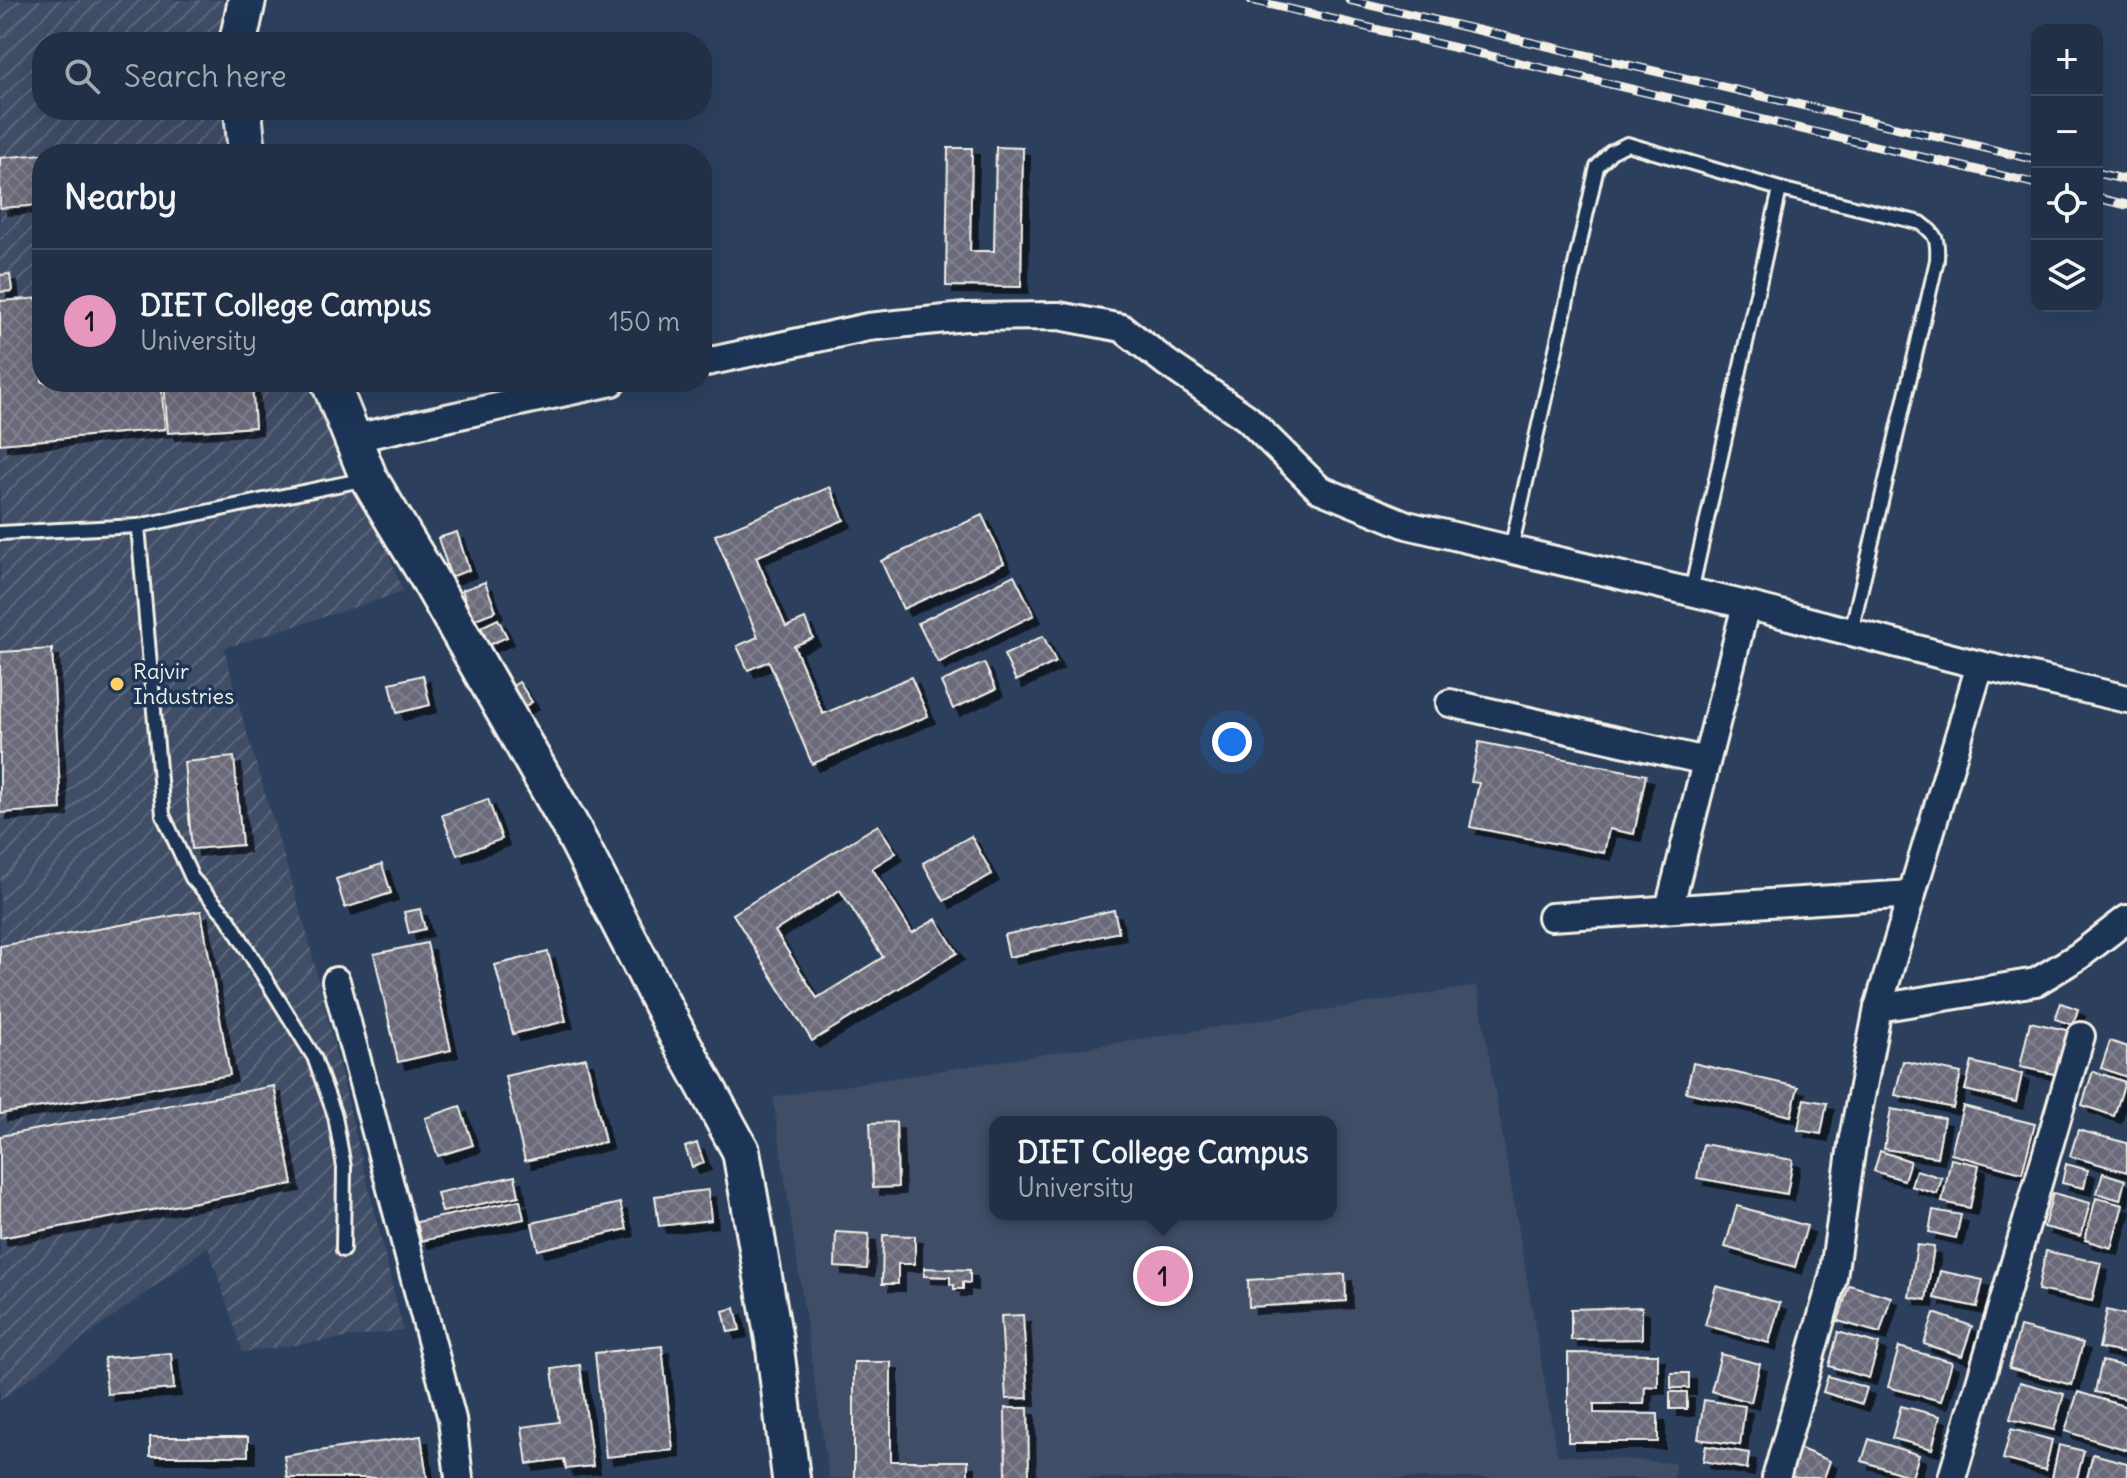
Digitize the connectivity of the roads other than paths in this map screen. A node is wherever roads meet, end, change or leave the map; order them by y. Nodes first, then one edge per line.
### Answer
1 (247, 0) edge
2 (240, 32) edge
3 (244, 120) edge
4 (246, 144) edge
5 (1780, 189) junction
6 (712, 361) edge
7 (334, 392) edge
8 (566, 392) edge
9 (354, 438) junction
10 (369, 479) junction
11 (138, 526) junction
12 (0, 533) edge
13 (1511, 549) junction
14 (1691, 592) junction
15 (1746, 605) junction
16 (1851, 632) junction
17 (1980, 665) junction
18 (2127, 699) edge
19 (1450, 703) dead end
20 (1706, 761) junction
21 (1912, 894) junction
22 (1669, 909) junction
23 (1551, 917) dead end
24 (2127, 919) edge
25 (336, 981) dead end
26 (1878, 1008) junction
27 (2081, 1036) dead end
28 (343, 1250) dead end
29 (459, 1478) edge
30 (791, 1478) edge
31 (1776, 1478) edge
32 (1952, 1478) edge

1 - 2 street
3 - 4 street
5 - 13 lane
5 - 14 lane
5 - 16 lane
6 - 13 street
7 - 9 street
8 - 9 street
9 - 10 street
10 - 11 lane
10 - 30 street
11 - 12 lane
11 - 28 lane
13 - 14 street
14 - 15 street
15 - 16 street
15 - 20 street
16 - 17 street
17 - 18 street
17 - 21 street
19 - 20 street
20 - 22 street
21 - 22 street
21 - 26 street
22 - 23 street
24 - 26 street
25 - 29 street
26 - 31 street
27 - 32 street

